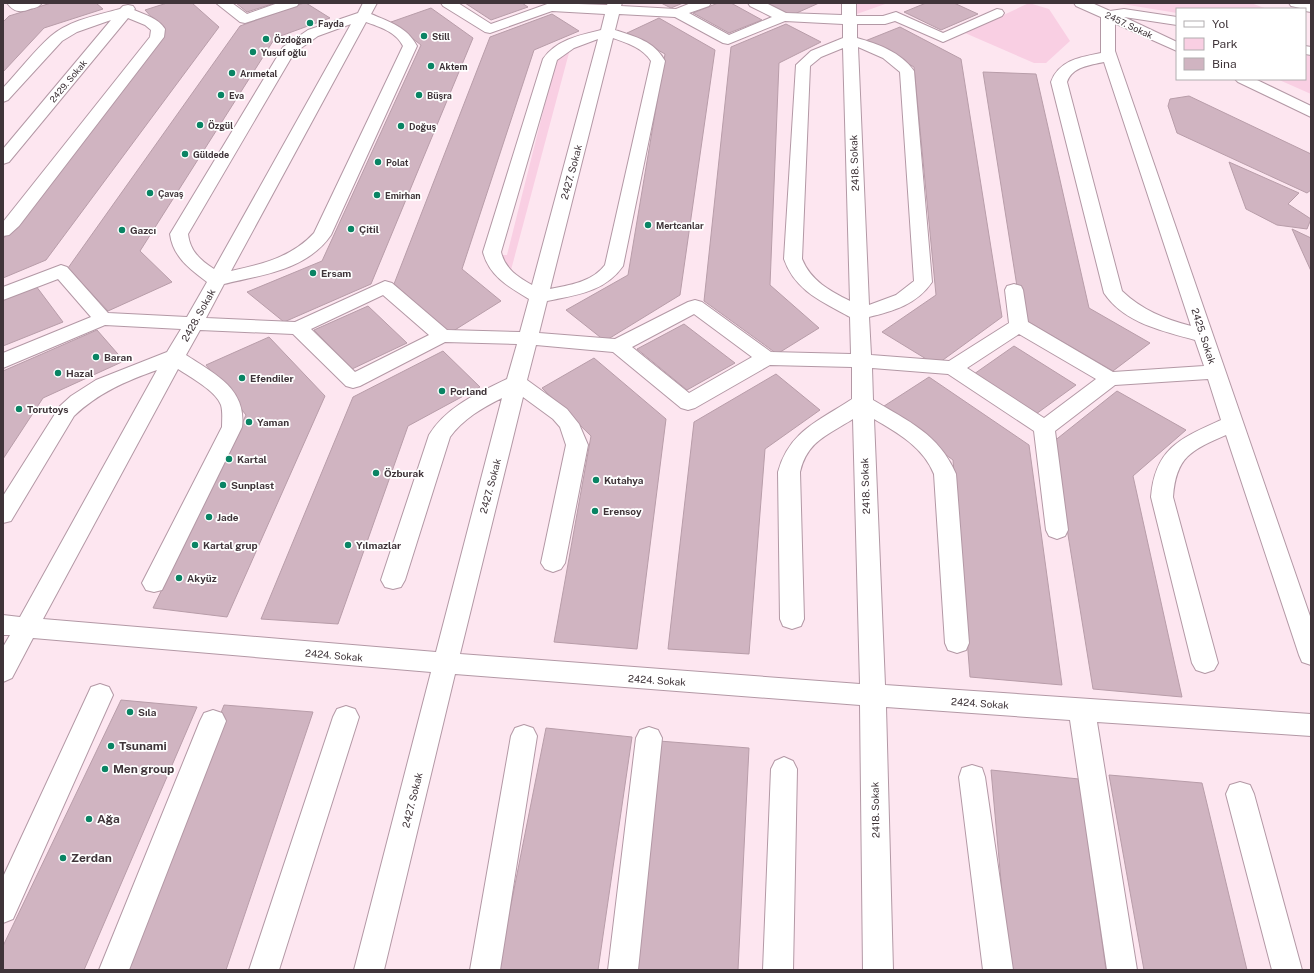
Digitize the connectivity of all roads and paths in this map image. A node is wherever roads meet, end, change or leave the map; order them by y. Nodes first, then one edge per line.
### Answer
1 (14, 3) edge
2 (35, 3) edge
3 (223, 3) edge
4 (292, 3) edge
5 (448, 3) edge
6 (704, 3) edge
7 (754, 3) edge
8 (1081, 3) edge
9 (1296, 3) edge
10 (548, 5) edge
11 (614, 7) edge
12 (130, 8) edge
13 (1311, 8) edge
14 (366, 10) edge
15 (849, 12) edge
16 (678, 13) junction
17 (997, 13) dead end
18 (1108, 16) junction
19 (783, 17) junction
20 (1176, 21) edge
21 (608, 32) junction
22 (850, 40) junction
23 (1176, 47) edge
24 (1110, 56) junction
25 (1245, 80) edge
26 (3, 97) edge
27 (1311, 112) edge
28 (3, 158) edge
29 (3, 231) edge
30 (217, 280) junction
31 (1014, 290) dead end
32 (3, 294) edge
33 (539, 297) junction
34 (859, 314) junction
35 (103, 319) junction
36 (193, 324) junction
37 (1019, 325) junction
38 (298, 328) junction
39 (442, 336) junction
40 (1204, 336) junction
41 (528, 338) junction
42 (618, 346) junction
43 (174, 357) junction
44 (766, 358) junction
45 (3, 361) edge
46 (861, 361) junction
47 (953, 368) junction
48 (1216, 372) junction
49 (1110, 380) junction
50 (517, 383) junction
51 (862, 403) junction
52 (1233, 423) junction
53 (1044, 428) junction
54 (3, 515) edge
55 (1057, 530) dead end
56 (553, 563) dead end
57 (393, 580) dead end
58 (154, 583) dead end
59 (792, 619) dead end
60 (15, 626) edge
61 (957, 643) dead end
62 (1311, 655) edge
63 (1205, 663) dead end
64 (446, 664) junction
65 (3, 671) edge
66 (100, 695) dead end
67 (873, 696) junction
68 (1082, 711) junction
69 (346, 717) dead end
70 (213, 721) dead end
71 (1311, 724) edge
72 (524, 736) dead end
73 (648, 738) dead end
74 (784, 769) dead end
75 (972, 777) dead end
76 (1240, 794) dead end
77 (3, 909) edge
78 (114, 970) edge
79 (264, 970) edge
80 (369, 970) edge
81 (484, 970) edge
82 (623, 970) edge
83 (778, 970) edge
84 (878, 970) edge
85 (998, 970) edge
86 (1122, 970) edge
87 (1287, 970) edge

1 - 2 main road
3 - 4 main road
5 - 10 main road
6 - 16 main road
7 - 19 main road
8 - 18 main road, 2457. Sokak
9 - 13 main road
10 - 11 main road
11 - 16 main road
11 - 21 main road, 2427. Sokak
12 - 26 main road
12 - 28 main road, 2429. Sokak
12 - 29 main road
14 - 30 main road, 2428. Sokak
14 - 30 main road
14 - 30 main road
15 - 17 main road
15 - 19 main road
15 - 22 main road, 2418. Sokak
16 - 19 main road
18 - 20 main road
18 - 23 main road, 2457. Sokak
18 - 24 main road, 2425. Sokak
21 - 33 main road, 2427. Sokak
21 - 33 main road
21 - 33 main road
22 - 34 main road, 2418. Sokak
22 - 34 main road
22 - 34 main road
24 - 40 main road, 2425. Sokak
24 - 40 main road
25 - 27 main road
30 - 36 main road, 2428. Sokak
31 - 37 main road
32 - 35 main road
33 - 41 main road, 2427. Sokak
34 - 46 main road, 2418. Sokak
35 - 36 main road
35 - 45 main road
36 - 38 main road
36 - 43 main road, 2428. Sokak
37 - 47 main road
37 - 49 main road
38 - 39 main road
38 - 39 main road
39 - 41 main road
40 - 48 main road, 2425. Sokak
41 - 42 main road
41 - 50 main road, 2427. Sokak
42 - 44 main road
42 - 44 main road
43 - 54 main road
43 - 58 main road
43 - 60 main road, 2428. Sokak
44 - 46 main road
46 - 47 main road
46 - 51 main road, 2418. Sokak
47 - 53 main road
48 - 49 main road
48 - 52 main road, 2425. Sokak
49 - 53 main road
50 - 56 main road
50 - 57 main road
50 - 64 main road, 2427. Sokak
51 - 59 main road
51 - 61 main road
51 - 67 main road, 2418. Sokak
52 - 62 main road, 2425. Sokak
52 - 63 main road
53 - 55 main road
60 - 64 main road, 2424. Sokak
60 - 65 main road, 2428. Sokak
64 - 67 main road, 2424. Sokak
64 - 80 main road, 2427. Sokak
66 - 77 main road
67 - 68 main road, 2424. Sokak
67 - 84 main road, 2418. Sokak
68 - 71 main road, 2424. Sokak
68 - 86 main road
69 - 79 main road
70 - 78 main road
72 - 81 main road
73 - 82 main road
74 - 83 main road
75 - 85 main road
76 - 87 main road

